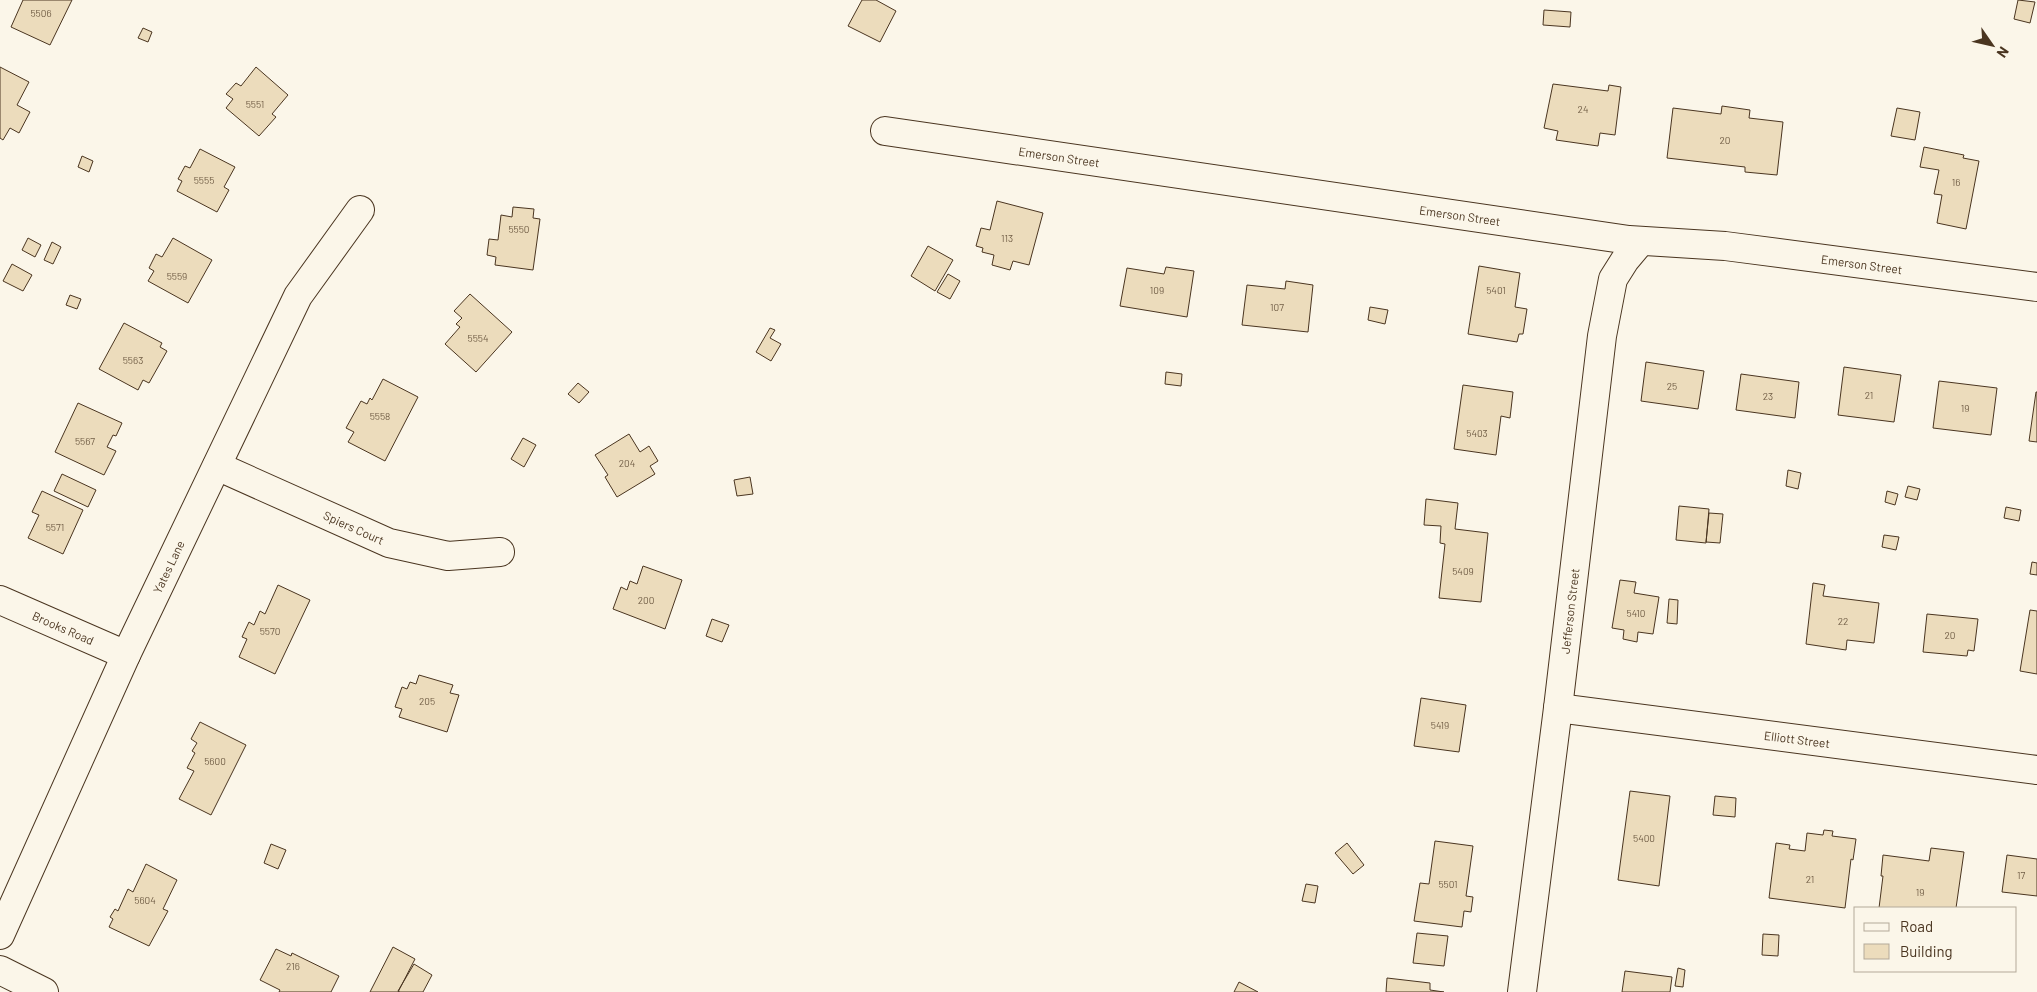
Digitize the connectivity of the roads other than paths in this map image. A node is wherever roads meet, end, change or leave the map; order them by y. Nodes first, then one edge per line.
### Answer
1 (885, 131) dead end
2 (360, 210) dead end
3 (1641, 241) junction
4 (2037, 287) edge
5 (217, 466) junction
6 (500, 552) dead end
7 (0, 600) edge
8 (126, 655) junction
9 (1558, 708) junction
10 (2037, 770) edge
11 (0, 935) edge
12 (0, 970) edge
13 (44, 992) edge
14 (1522, 992) edge

1 - 3 street, Emerson Street
2 - 5 street, Yates Lane
3 - 4 street, Emerson Street
3 - 9 street, Jefferson Street
5 - 6 street, Spiers Court
5 - 8 street, Yates Lane
7 - 8 street, Brooks Road
8 - 11 street, Yates Lane
9 - 10 street, Elliott Street
9 - 14 street, Jefferson Street
12 - 13 street

